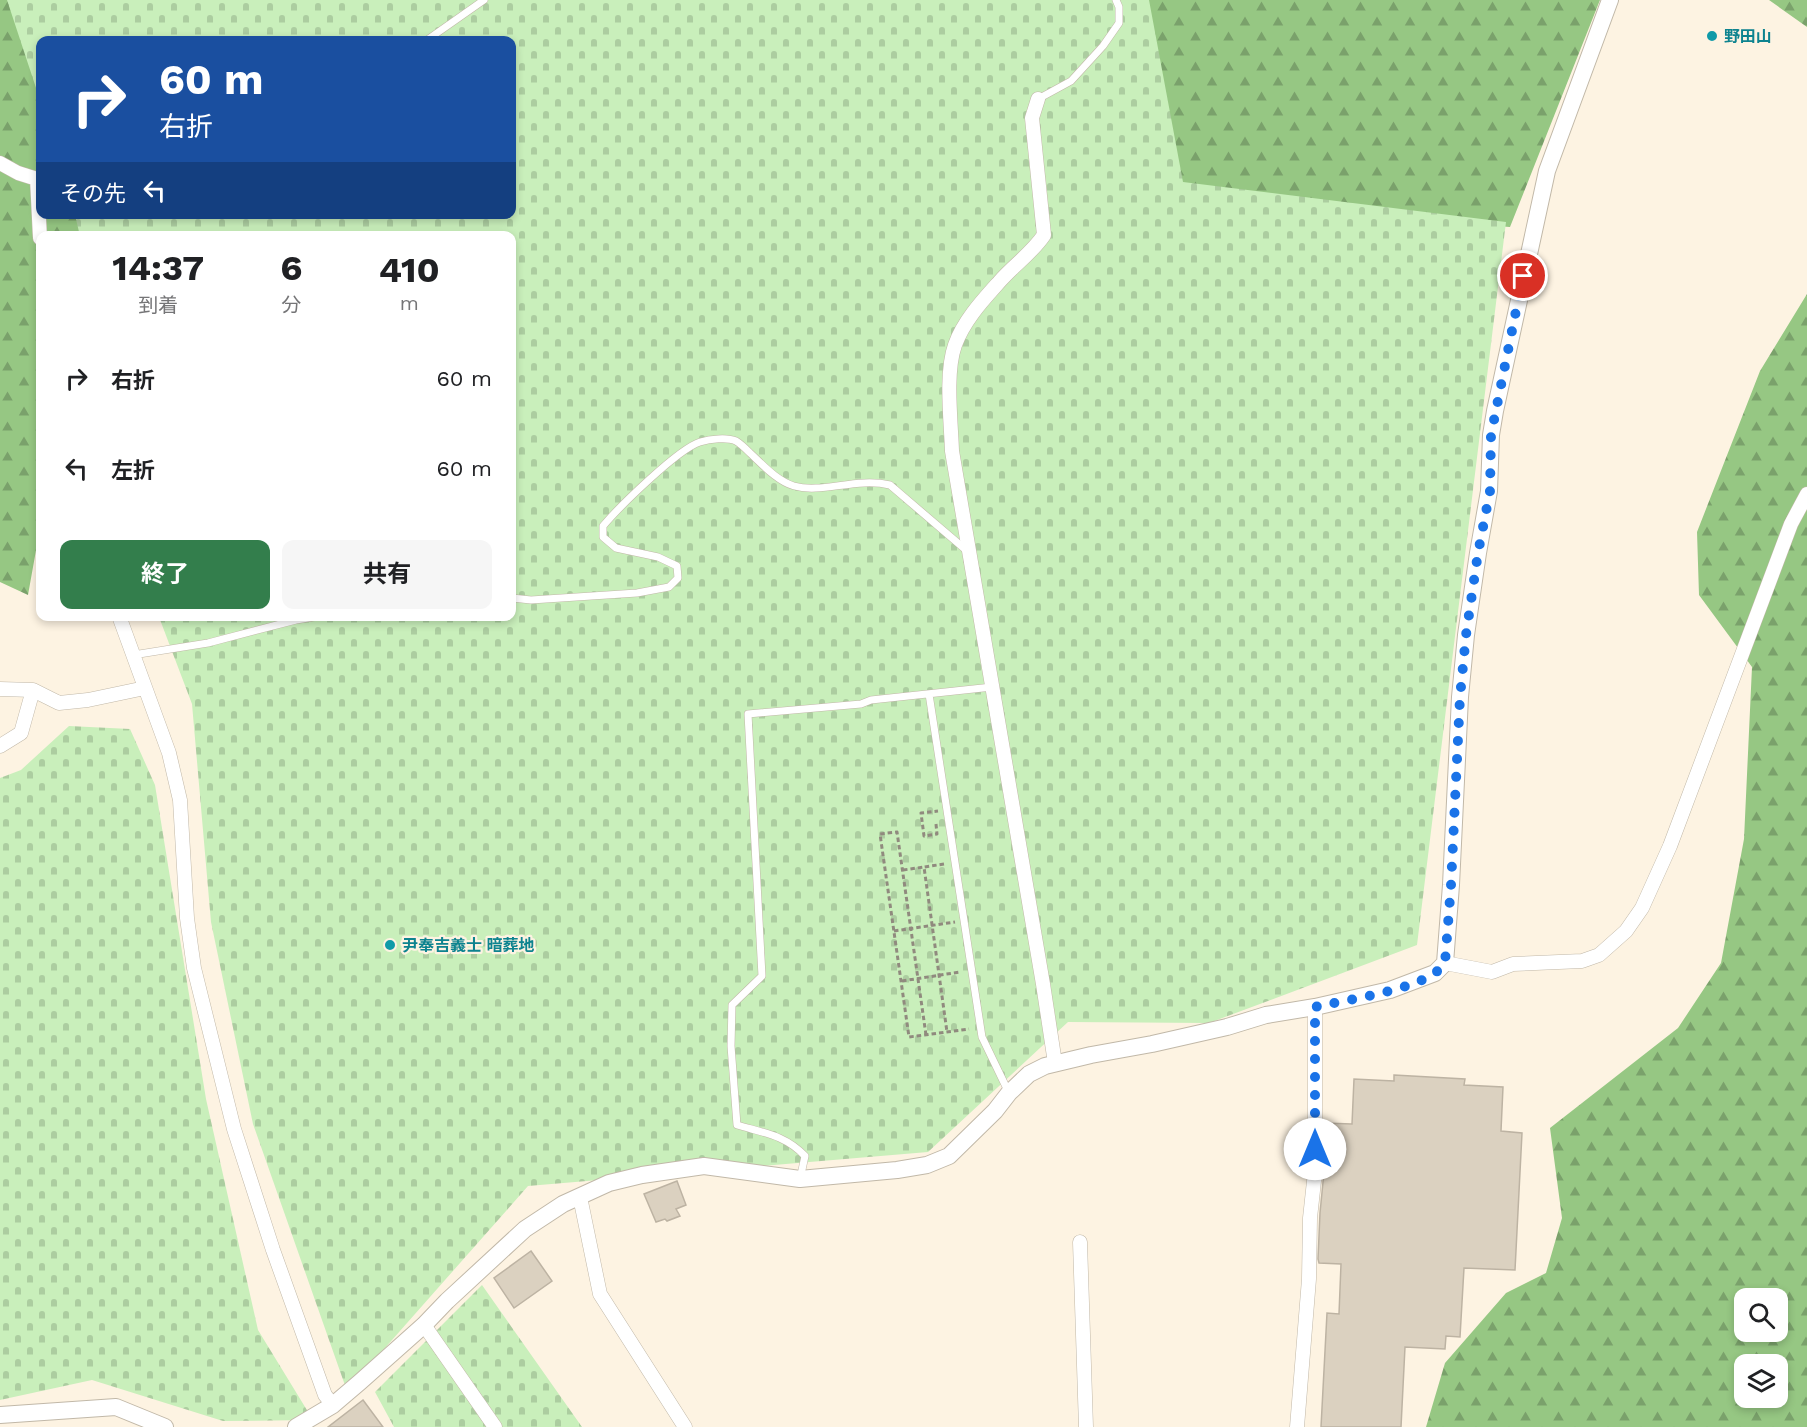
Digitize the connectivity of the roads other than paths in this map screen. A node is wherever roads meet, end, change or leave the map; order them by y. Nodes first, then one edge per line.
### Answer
1 (484, 0) edge
2 (1116, 0) edge
3 (1610, 0) edge
4 (434, 36) edge
5 (1038, 99) joint
6 (0, 163) edge
7 (36, 179) edge
8 (1807, 494) edge
9 (968, 552) junction
10 (516, 598) edge
11 (121, 621) edge
12 (292, 621) edge
13 (133, 655) junction
14 (992, 687) junction
15 (145, 688) junction
16 (0, 689) edge
17 (33, 690) junction
18 (929, 694) junction
19 (0, 746) edge
20 (1445, 963) junction
21 (1315, 1007) junction
22 (1055, 1063) junction
23 (1008, 1094) junction
24 (800, 1179) junction
25 (580, 1197) junction
26 (1080, 1242) dead end
27 (424, 1325) junction
28 (333, 1405) junction
29 (0, 1414) edge
30 (165, 1427) edge
31 (296, 1427) edge
32 (495, 1427) edge
33 (685, 1427) edge
34 (1086, 1427) edge
35 (1297, 1427) edge

1 - 4 lane
2 - 5 lane
3 - 20 street
5 - 9 street
6 - 7 street
8 - 20 street
9 - 10 lane
9 - 14 street
11 - 13 street
12 - 13 lane
13 - 15 street
14 - 18 lane
14 - 22 street
15 - 17 street
15 - 28 street
16 - 17 street
17 - 19 street
18 - 23 lane
18 - 24 lane
20 - 21 street
21 - 22 street
21 - 35 street
22 - 23 street
23 - 24 street
24 - 25 street
25 - 27 street
25 - 33 street
26 - 34 street
27 - 28 street
27 - 32 street
28 - 31 street
29 - 30 street

